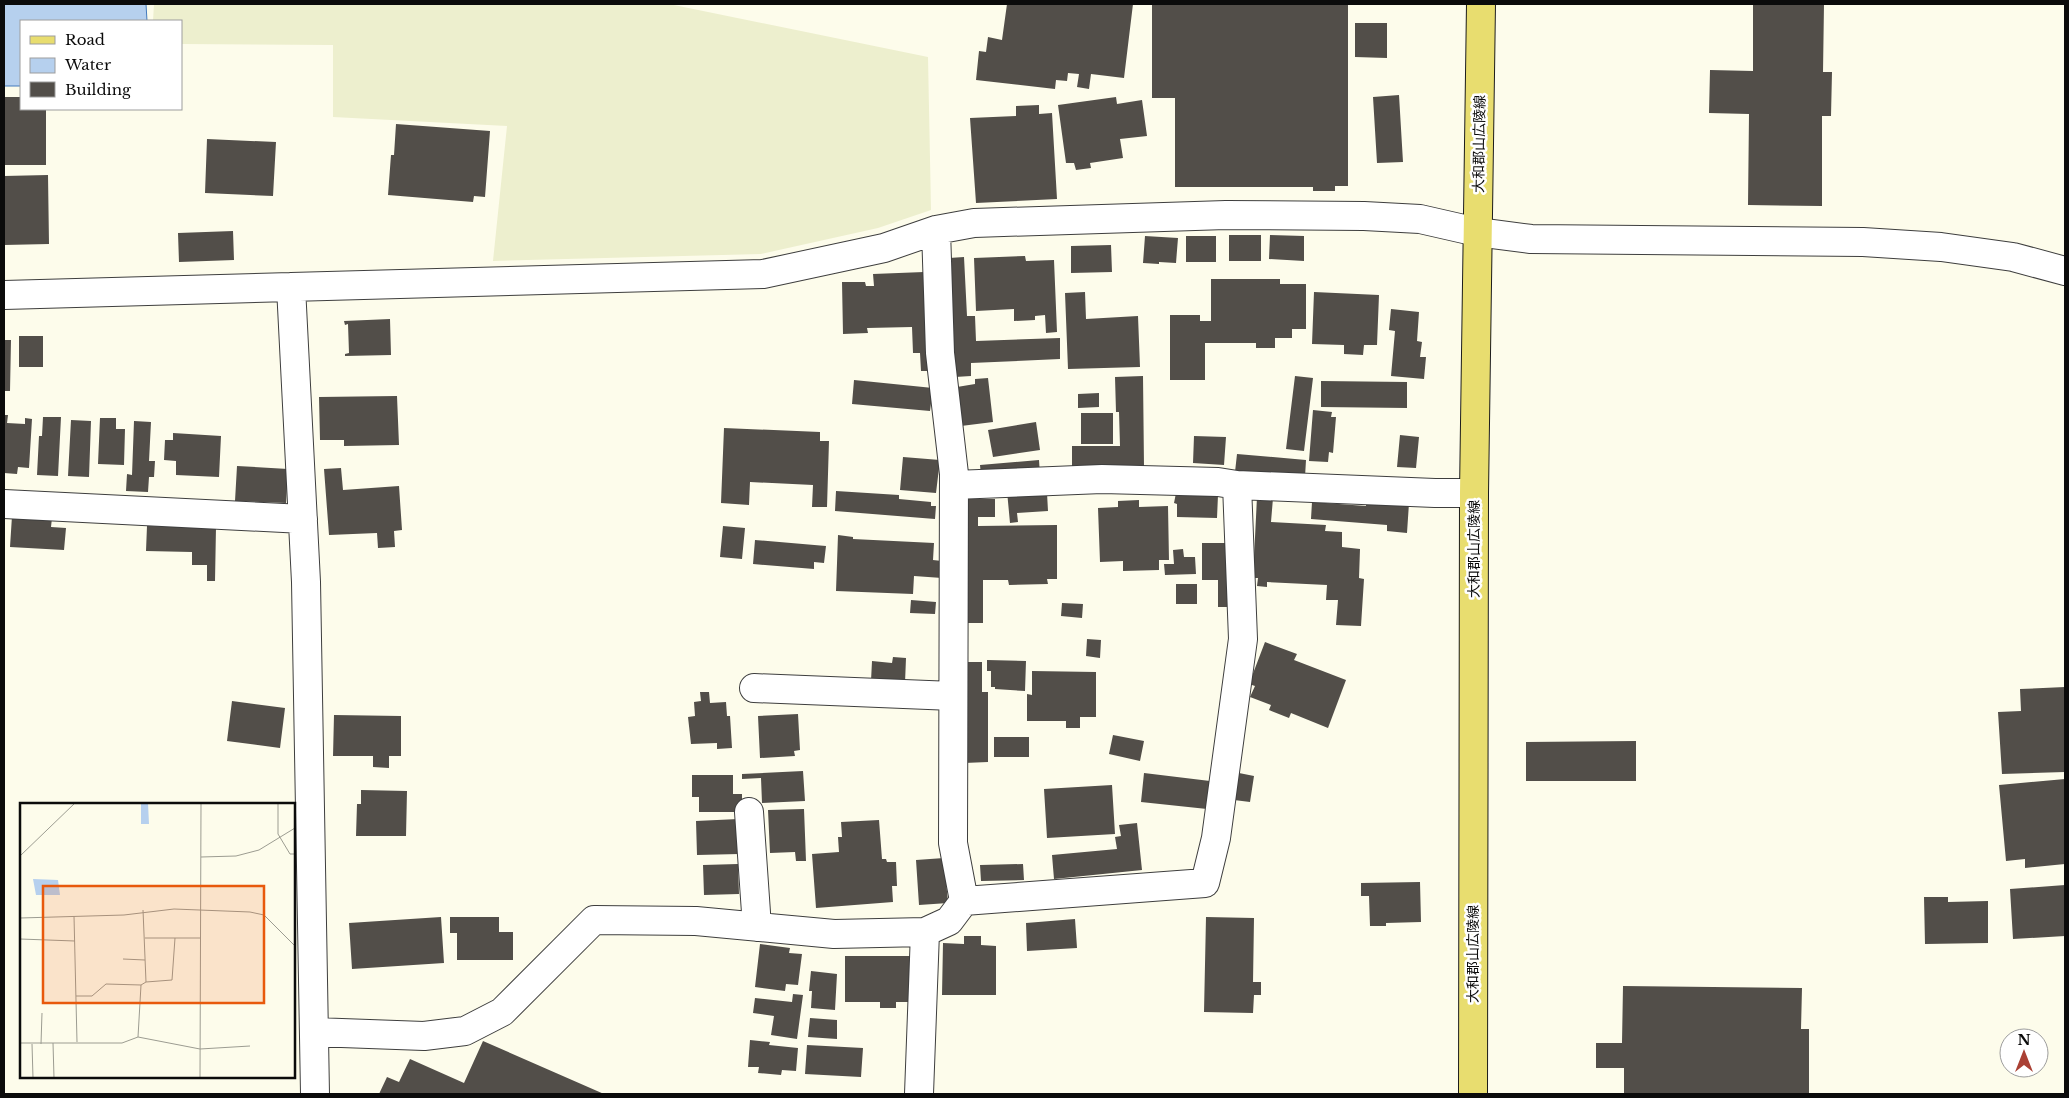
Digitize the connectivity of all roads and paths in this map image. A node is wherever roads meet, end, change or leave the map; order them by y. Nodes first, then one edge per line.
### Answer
1 (1480, 4) edge
2 (936, 230) junction
3 (1477, 232) junction
4 (2065, 271) edge
5 (291, 287) junction
6 (4, 295) edge
7 (954, 485) junction
8 (1237, 485) junction
9 (1474, 493) junction
10 (4, 504) edge
11 (303, 520) junction
12 (754, 688) dead end
13 (954, 696) junction
14 (749, 812) dead end
15 (964, 900) junction
16 (757, 927) junction
17 (925, 932) junction
18 (314, 1032) junction
19 (315, 1094) edge
20 (919, 1094) edge
21 (1473, 1094) edge

1 - 3 main road, 大和郡山広陵線
2 - 3 street
2 - 5 street
2 - 7 street
3 - 4 street
3 - 9 main road, 大和郡山広陵線
5 - 6 street
5 - 11 street
7 - 8 street
7 - 13 street
8 - 9 street
8 - 15 street
9 - 21 main road, 大和郡山広陵線
10 - 11 street
11 - 18 street
12 - 13 street
13 - 15 street
14 - 16 street
15 - 17 street
16 - 17 street
16 - 18 street
17 - 20 street
18 - 19 street

